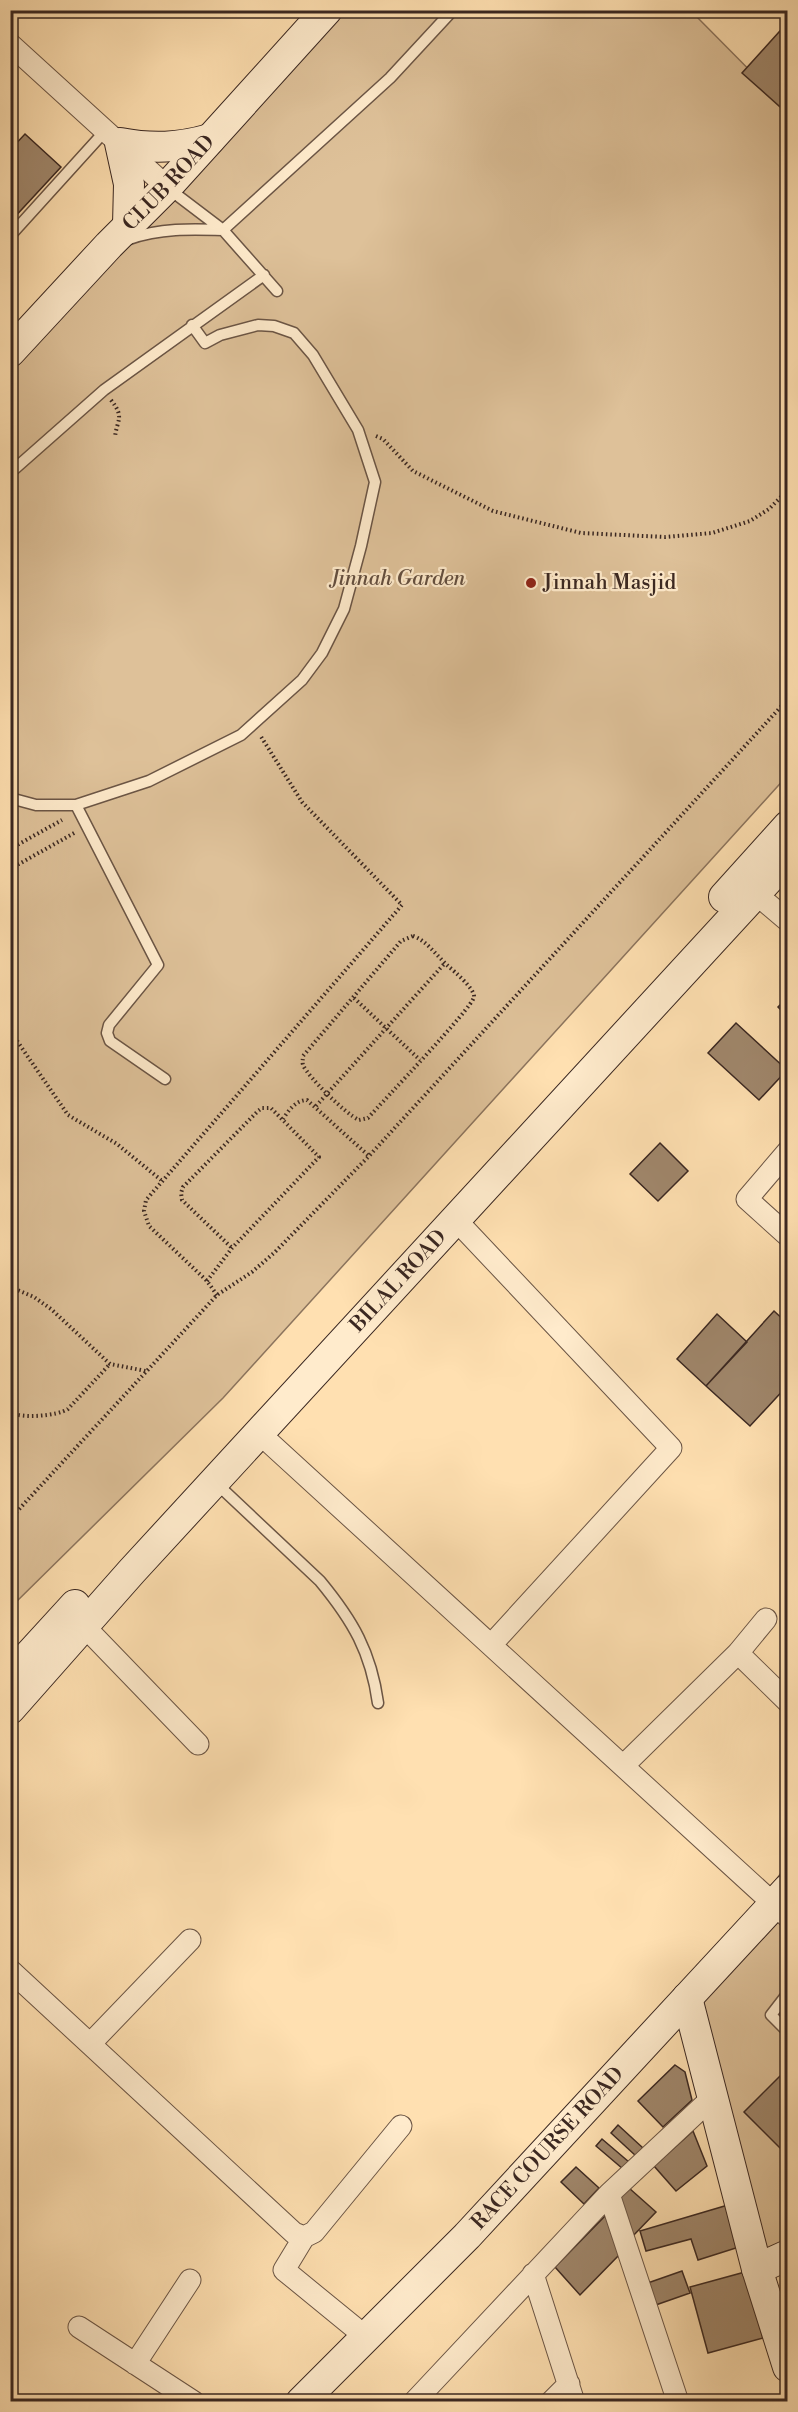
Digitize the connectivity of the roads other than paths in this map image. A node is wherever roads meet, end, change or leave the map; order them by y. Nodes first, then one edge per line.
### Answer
1 (327, 10) edge
2 (453, 10) edge
3 (10, 44) edge
4 (113, 136) junction
5 (210, 139) junction
6 (167, 187) junction
7 (223, 230) junction
8 (118, 235) junction
9 (10, 236) edge
10 (264, 275) junction
11 (277, 291) dead end
12 (192, 325) junction
13 (10, 352) edge
14 (10, 473) edge
15 (10, 798) edge
16 (77, 808) junction
17 (788, 826) edge
18 (788, 858) edge
19 (755, 893) junction
20 (788, 921) edge
21 (165, 1079) dead end
22 (788, 1151) edge
23 (455, 1219) junction
24 (788, 1236) edge
25 (259, 1433) junction
26 (214, 1481) junction
27 (766, 1619) dead end
28 (84, 1626) junction
29 (491, 1645) junction
30 (738, 1653) junction
31 (10, 1676) edge
32 (788, 1702) edge
33 (378, 1703) dead end
34 (10, 1708) edge
35 (198, 1744) dead end
36 (623, 1766) junction
37 (783, 1903) edge
38 (190, 1940) dead end
39 (10, 1970) edge
40 (788, 1993) edge
41 (687, 1998) junction
42 (788, 2032) edge
43 (90, 2044) junction
44 (713, 2097) junction
45 (401, 2126) dead end
46 (609, 2194) junction
47 (304, 2237) junction
48 (788, 2255) edge
49 (757, 2269) junction
50 (533, 2274) junction
51 (190, 2280) dead end
52 (79, 2327) dead end
53 (366, 2337) junction
54 (135, 2364) junction
55 (788, 2367) edge
56 (572, 2393) edge
57 (194, 2402) edge
58 (301, 2402) edge
59 (414, 2402) edge
60 (551, 2402) edge
61 (678, 2402) edge

1 - 5 main road, CLUB ROAD
2 - 7 lane
3 - 4 street
4 - 5 main road
4 - 6 street
4 - 8 main road
4 - 9 lane
5 - 6 main road, CLUB ROAD
6 - 7 lane
6 - 8 main road, CLUB ROAD
7 - 8 lane
7 - 10 lane
8 - 13 main road, CLUB ROAD
10 - 11 lane
10 - 12 lane
12 - 14 lane
12 - 16 lane
15 - 16 lane
16 - 21 lane
17 - 31 main road, BILAL ROAD
18 - 19 main road, BILAL ROAD
19 - 20 street
19 - 23 main road, BILAL ROAD
22 - 24 street
23 - 25 main road, BILAL ROAD
23 - 29 street
25 - 26 main road, BILAL ROAD
25 - 29 street
26 - 28 main road, BILAL ROAD
26 - 33 lane
27 - 30 street
28 - 34 main road, BILAL ROAD
28 - 35 street
29 - 36 street
30 - 32 street
30 - 36 street
36 - 37 street
37 - 41 main road, RACE COURSE ROAD
38 - 43 street
39 - 43 street
40 - 42 lane
41 - 44 main road
41 - 53 main road, RACE COURSE ROAD
43 - 47 street
44 - 46 street
44 - 49 main road
45 - 47 street
46 - 50 street
46 - 61 street
47 - 53 street
48 - 49 main road
49 - 55 main road
50 - 56 street
50 - 59 street
51 - 54 street
52 - 54 street
53 - 58 main road, RACE COURSE ROAD
54 - 57 street
56 - 60 street

